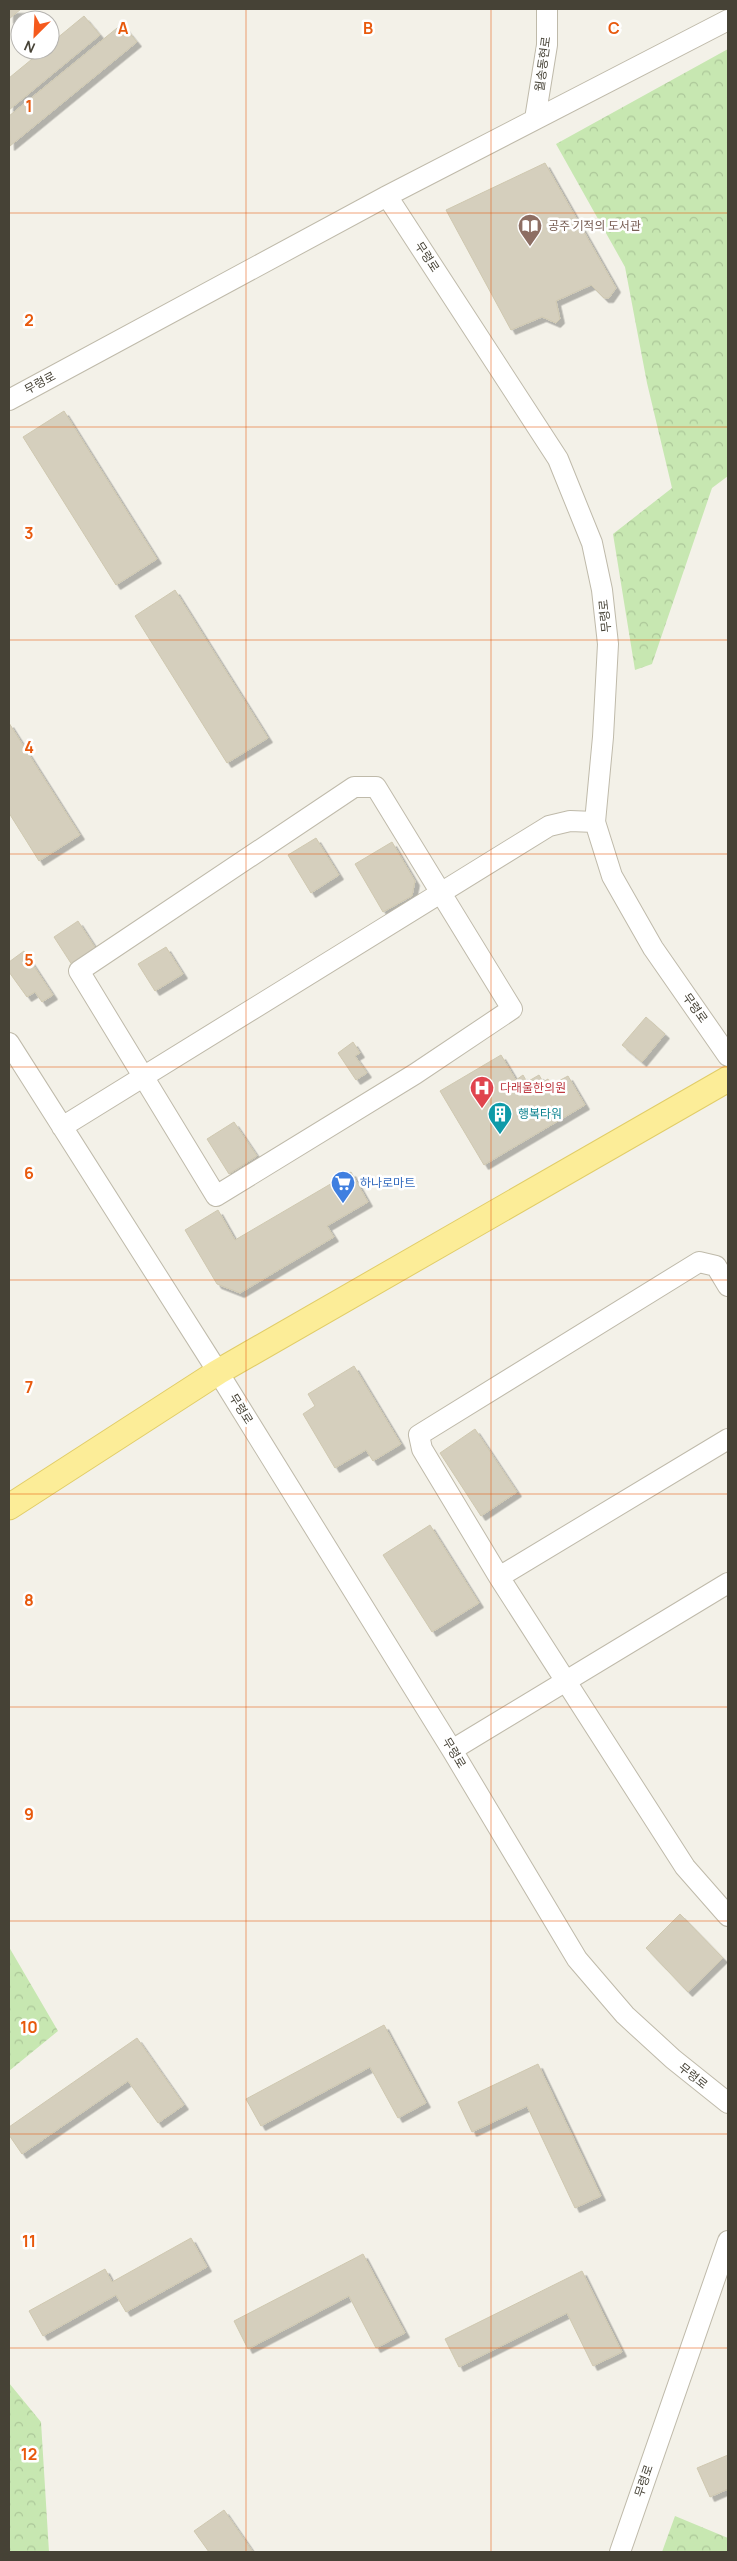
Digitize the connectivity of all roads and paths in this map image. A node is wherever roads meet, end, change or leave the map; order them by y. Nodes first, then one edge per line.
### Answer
1 (547, 9) edge
2 (728, 20) edge
3 (535, 120) junction
4 (387, 196) junction
5 (9, 400) edge
6 (595, 822) junction
7 (439, 892) junction
8 (9, 1043) edge
9 (728, 1056) edge
10 (144, 1077) junction
11 (728, 1080) edge
12 (62, 1127) junction
13 (728, 1286) edge
14 (218, 1372) junction
15 (728, 1439) edge
16 (9, 1507) edge
17 (499, 1577) junction
18 (728, 1583) edge
19 (566, 1681) junction
20 (452, 1750) junction
21 (728, 1916) edge
22 (728, 2102) edge
23 (728, 2241) edge
24 (620, 2552) edge

1 - 3 street, 월송동현로
2 - 3 street, 무령로
3 - 4 street, 무령로
4 - 5 street, 무령로
4 - 6 street, 무령로
6 - 7 street
6 - 9 street, 무령로
7 - 10 street
7 - 10 street
7 - 10 street
8 - 12 street, 무령로
10 - 12 street
11 - 14 main road
12 - 14 street, 무령로
13 - 17 street
14 - 16 main road
14 - 20 street, 무령로
15 - 17 street
17 - 19 street
18 - 19 street
19 - 20 street
19 - 21 street
20 - 22 street, 무령로
23 - 24 street, 무령로

